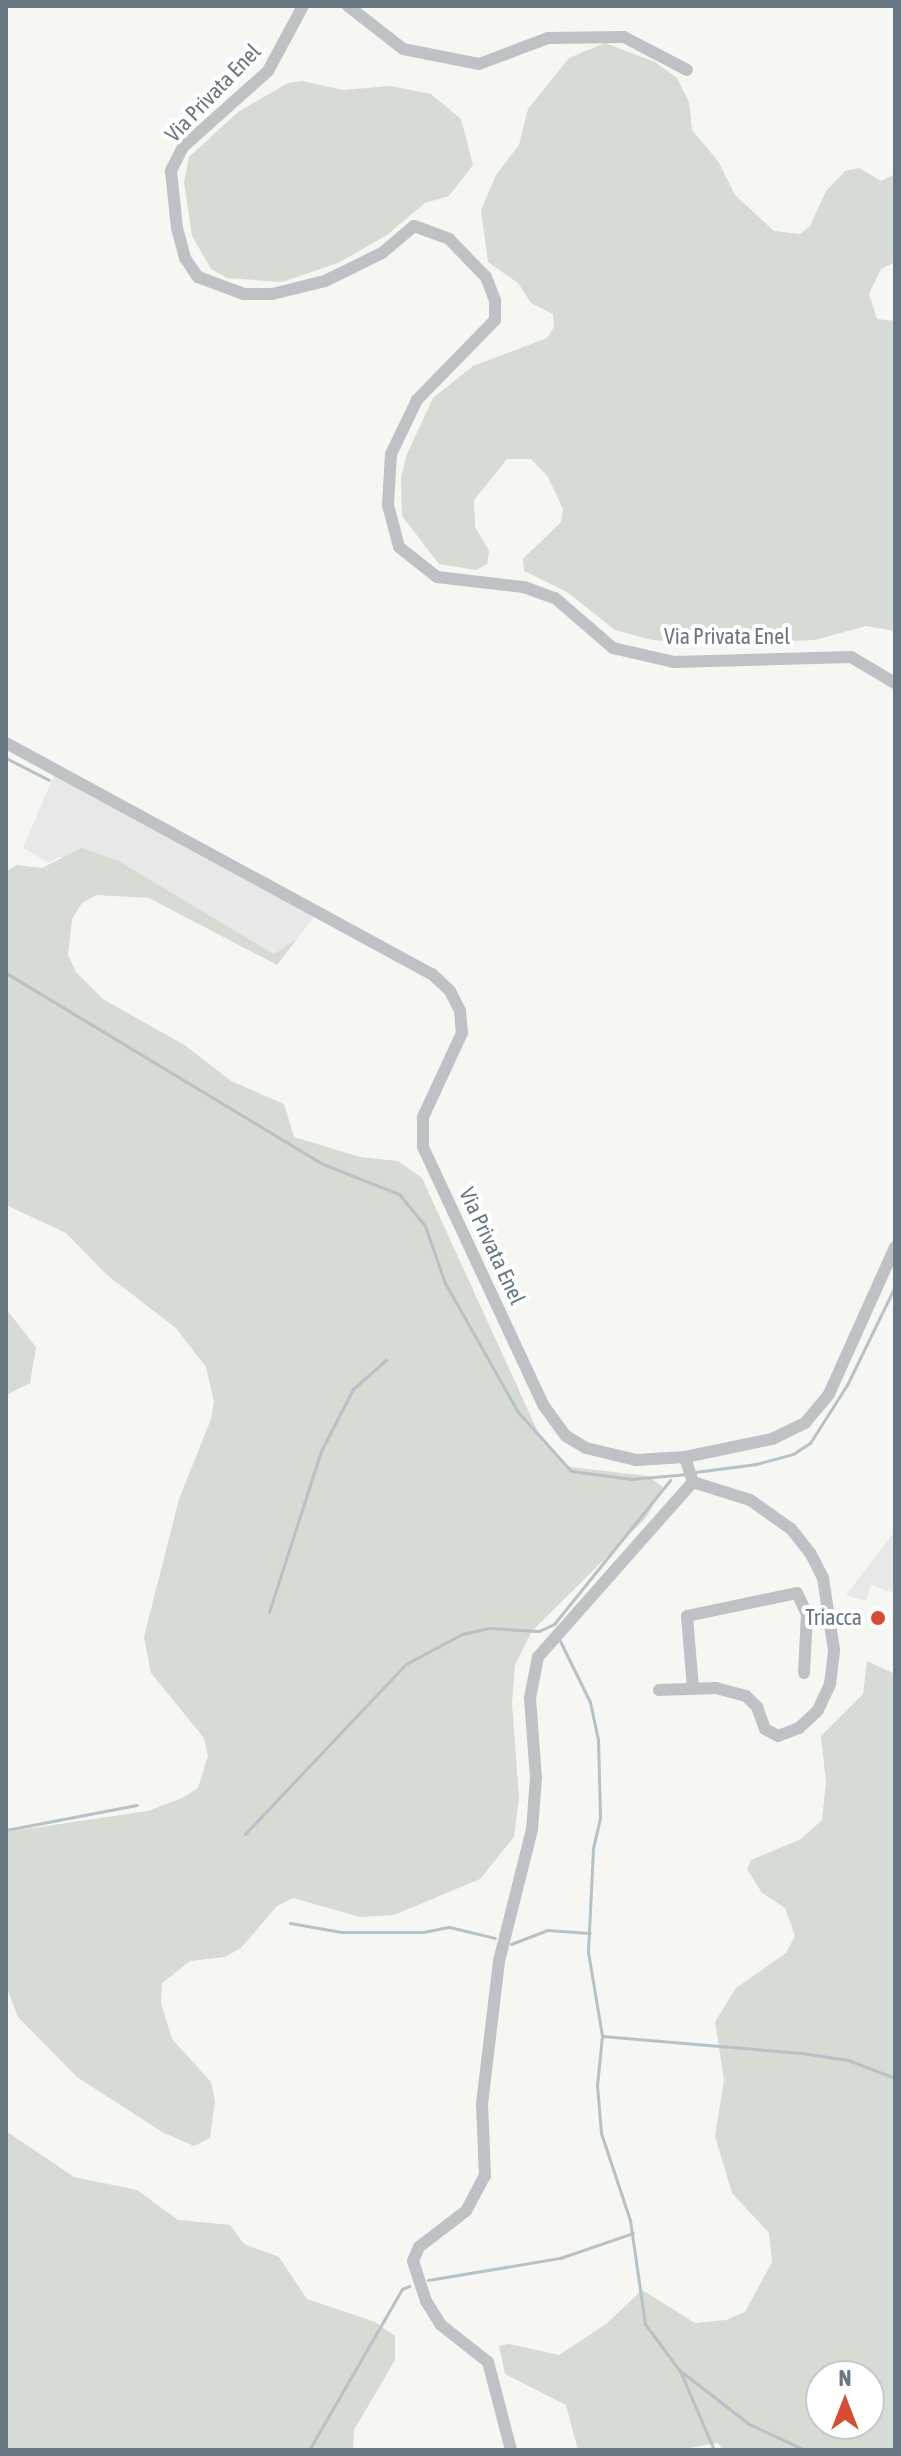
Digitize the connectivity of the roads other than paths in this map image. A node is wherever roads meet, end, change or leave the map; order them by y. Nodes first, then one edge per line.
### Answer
1 (303, 6) edge
2 (348, 6) edge
3 (687, 70) dead end
4 (895, 683) edge
5 (6, 743) edge
6 (895, 1247) edge
7 (686, 1462) junction
8 (693, 1481) junction
9 (804, 1673) dead end
10 (693, 1688) junction
11 (659, 1690) dead end
12 (511, 2450) edge

1 - 4 street, Via Privata Enel
2 - 3 street
5 - 7 street, Via Privata Enel
6 - 7 street, Via Privata Enel
7 - 8 street
8 - 10 street
8 - 12 street
9 - 10 street
10 - 11 street

